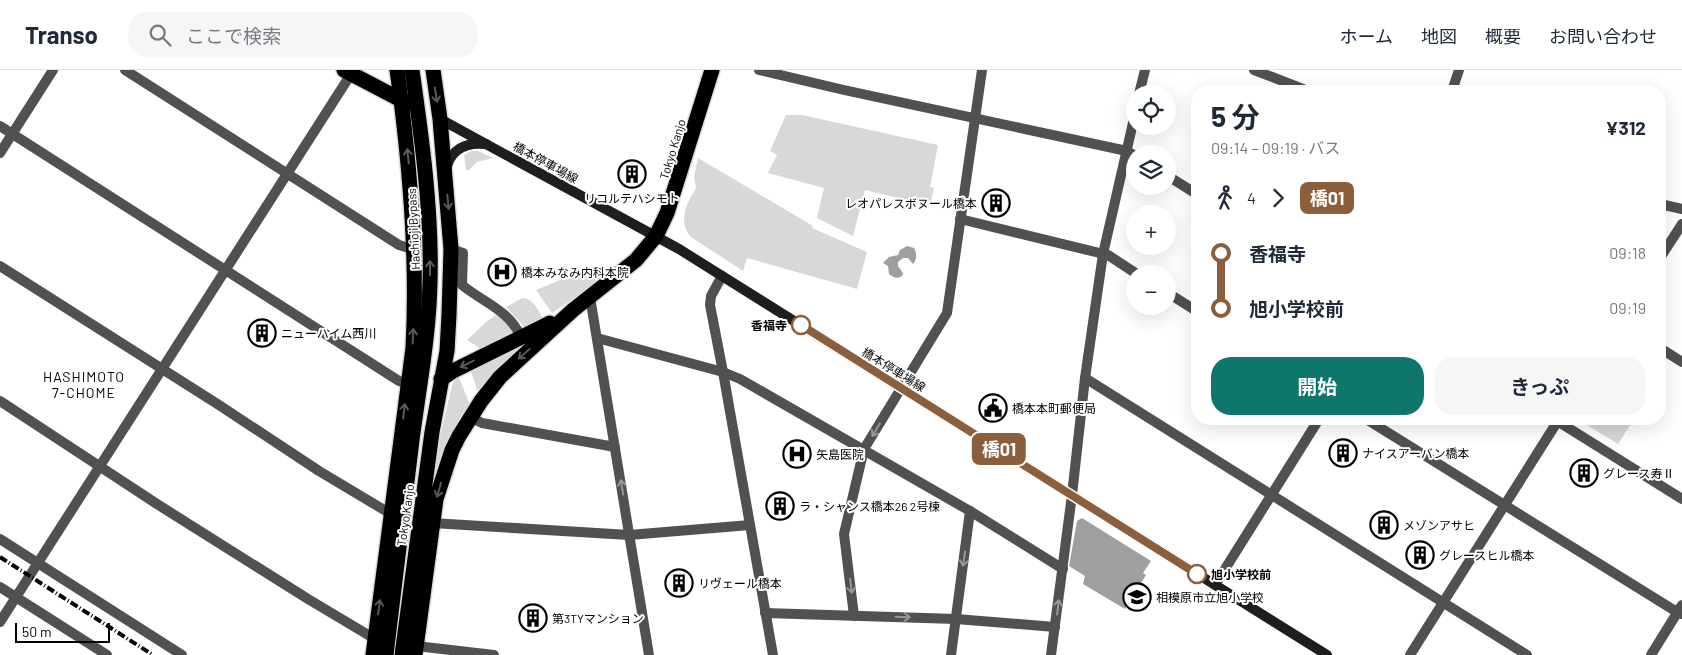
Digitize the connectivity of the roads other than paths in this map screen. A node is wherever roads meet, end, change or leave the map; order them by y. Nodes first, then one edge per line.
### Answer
1 (53, 70) edge
2 (125, 70) edge
3 (397, 70) edge
4 (412, 70) edge
5 (433, 70) edge
6 (712, 70) edge
7 (759, 70) edge
8 (982, 70) edge
9 (1145, 70) edge
10 (1254, 70) edge
11 (1459, 70) edge
12 (347, 72) edge
13 (1142, 85) edge
14 (1293, 85) edge
15 (1454, 85) edge
16 (401, 100) junction
17 (418, 108) junction
18 (976, 118) junction
19 (440, 119) junction
20 (0, 126) edge
21 (12, 134) junction
22 (489, 145) junction
23 (1126, 152) edge
24 (0, 153) edge
25 (1126, 171) edge
26 (288, 173) junction
27 (445, 175) junction
28 (1176, 181) edge
29 (1191, 191) edge
30 (1666, 206) edge
31 (1682, 210) edge
32 (960, 219) junction
33 (1682, 224) edge
34 (656, 236) junction
35 (451, 249) junction
36 (1666, 249) edge
37 (414, 250) junction
38 (1103, 254) junction
39 (0, 266) edge
40 (1126, 267) edge
41 (225, 271) junction
42 (722, 276) junction
43 (590, 296) junction
44 (1176, 298) edge
45 (1191, 308) edge
46 (573, 310) junction
47 (522, 337) junction
48 (597, 338) junction
49 (1666, 352) edge
50 (1682, 362) edge
51 (162, 370) junction
52 (723, 372) junction
53 (1085, 378) junction
54 (442, 379) junction
55 (414, 385) junction
56 (901, 388) junction
57 (0, 401) edge
58 (470, 417) junction
59 (1315, 425) edge
60 (1376, 425) edge
61 (1554, 425) edge
62 (1565, 425) edge
63 (615, 447) junction
64 (864, 449) junction
65 (100, 466) junction
66 (1072, 495) junction
67 (1271, 495) junction
68 (1682, 499) edge
69 (1504, 505) junction
70 (970, 511) junction
71 (391, 514) junction
72 (432, 523) junction
73 (750, 525) junction
74 (630, 535) junction
75 (0, 539) edge
76 (38, 563) junction
77 (1062, 568) junction
78 (1215, 585) junction
79 (0, 587) edge
80 (16, 597) junction
81 (1443, 602) junction
82 (1680, 610) edge
83 (765, 613) junction
84 (854, 616) junction
85 (956, 619) junction
86 (0, 622) edge
87 (1055, 627) junction
88 (375, 639) junction
89 (416, 650) edge
90 (107, 655) edge
91 (182, 655) edge
92 (373, 655) edge
93 (386, 655) edge
94 (402, 655) edge
95 (494, 655) edge
96 (649, 655) edge
97 (773, 655) edge
98 (951, 655) edge
99 (1051, 655) edge
100 (1327, 655) edge
101 (1410, 655) edge
102 (1527, 655) edge
103 (1651, 655) edge

1 - 21 street
2 - 26 street
3 - 16 highway
4 - 17 highway, Hachioji Bypass
5 -> 19 highway
6 - 34 highway, Tokyo Kanjo
7 - 18 street
8 - 18 street
9 - 13 street
10 - 14 street
11 - 15 street
12 - 16 highway
12 - 26 street
16 - 17 highway
37 -> 16 highway
17 - 19 highway
55 -> 17 highway, Hachioji Bypass
18 - 23 street
18 - 32 street
19 - 22 main road, 橋本停車場線
19 - 27 highway
20 - 21 street
21 - 24 street
21 - 41 street
22 - 27 main road
22 - 34 main road, 橋本停車場線
25 - 38 street
26 - 37 street
26 - 41 street
27 -> 35 highway
28 - 29 street
30 - 31 street
32 - 38 street
32 - 56 street
33 - 36 street
34 - 42 main road, 橋本停車場線
34 - 43 highway, Tokyo Kanjo
35 - 47 street
35 - 54 highway
55 -> 37 highway
38 - 40 street
38 - 53 street
39 - 51 street
41 - 51 street
41 - 55 street
42 - 52 street
42 - 56 main road, 橋本停車場線
43 - 46 highway, Tokyo Kanjo
43 - 48 street
44 - 45 street
46 - 47 highway
46 -> 58 highway
47 -> 54 highway
48 - 52 street
48 - 63 street
49 - 50 street
51 - 65 street
51 - 71 street
52 - 64 street
52 - 73 street
53 - 66 street
53 - 67 street
54 - 94 highway, Tokyo Kanjo
71 -> 55 highway
55 - 93 highway, Tokyo Kanjo
56 -> 64 street
56 - 66 main road, 橋本停車場線
57 - 65 street
58 - 63 street
58 -> 72 highway
59 - 67 street
60 - 69 street
61 - 69 street
62 - 68 street
74 -> 63 street
64 - 70 street
64 -> 84 street
65 - 76 street
65 - 88 street
66 - 77 street
66 - 78 main road, 橋本停車場線
67 - 78 street
67 - 81 street
69 - 81 street
69 - 82 street
70 - 77 street
70 -> 85 street
88 -> 71 highway
72 - 74 street
72 - 89 highway
73 - 74 street
73 - 83 street
74 - 96 street
75 - 76 street
76 - 80 street
76 - 91 street
87 -> 77 street
78 - 100 main road, 橋本停車場線
79 - 80 street
80 - 86 street
80 - 90 street
81 - 101 street
81 - 102 street
82 - 103 street
83 - 84 street
83 - 97 street
84 -> 85 street
85 - 87 street
85 - 98 street
87 - 99 street
88 - 92 highway
89 - 95 street

